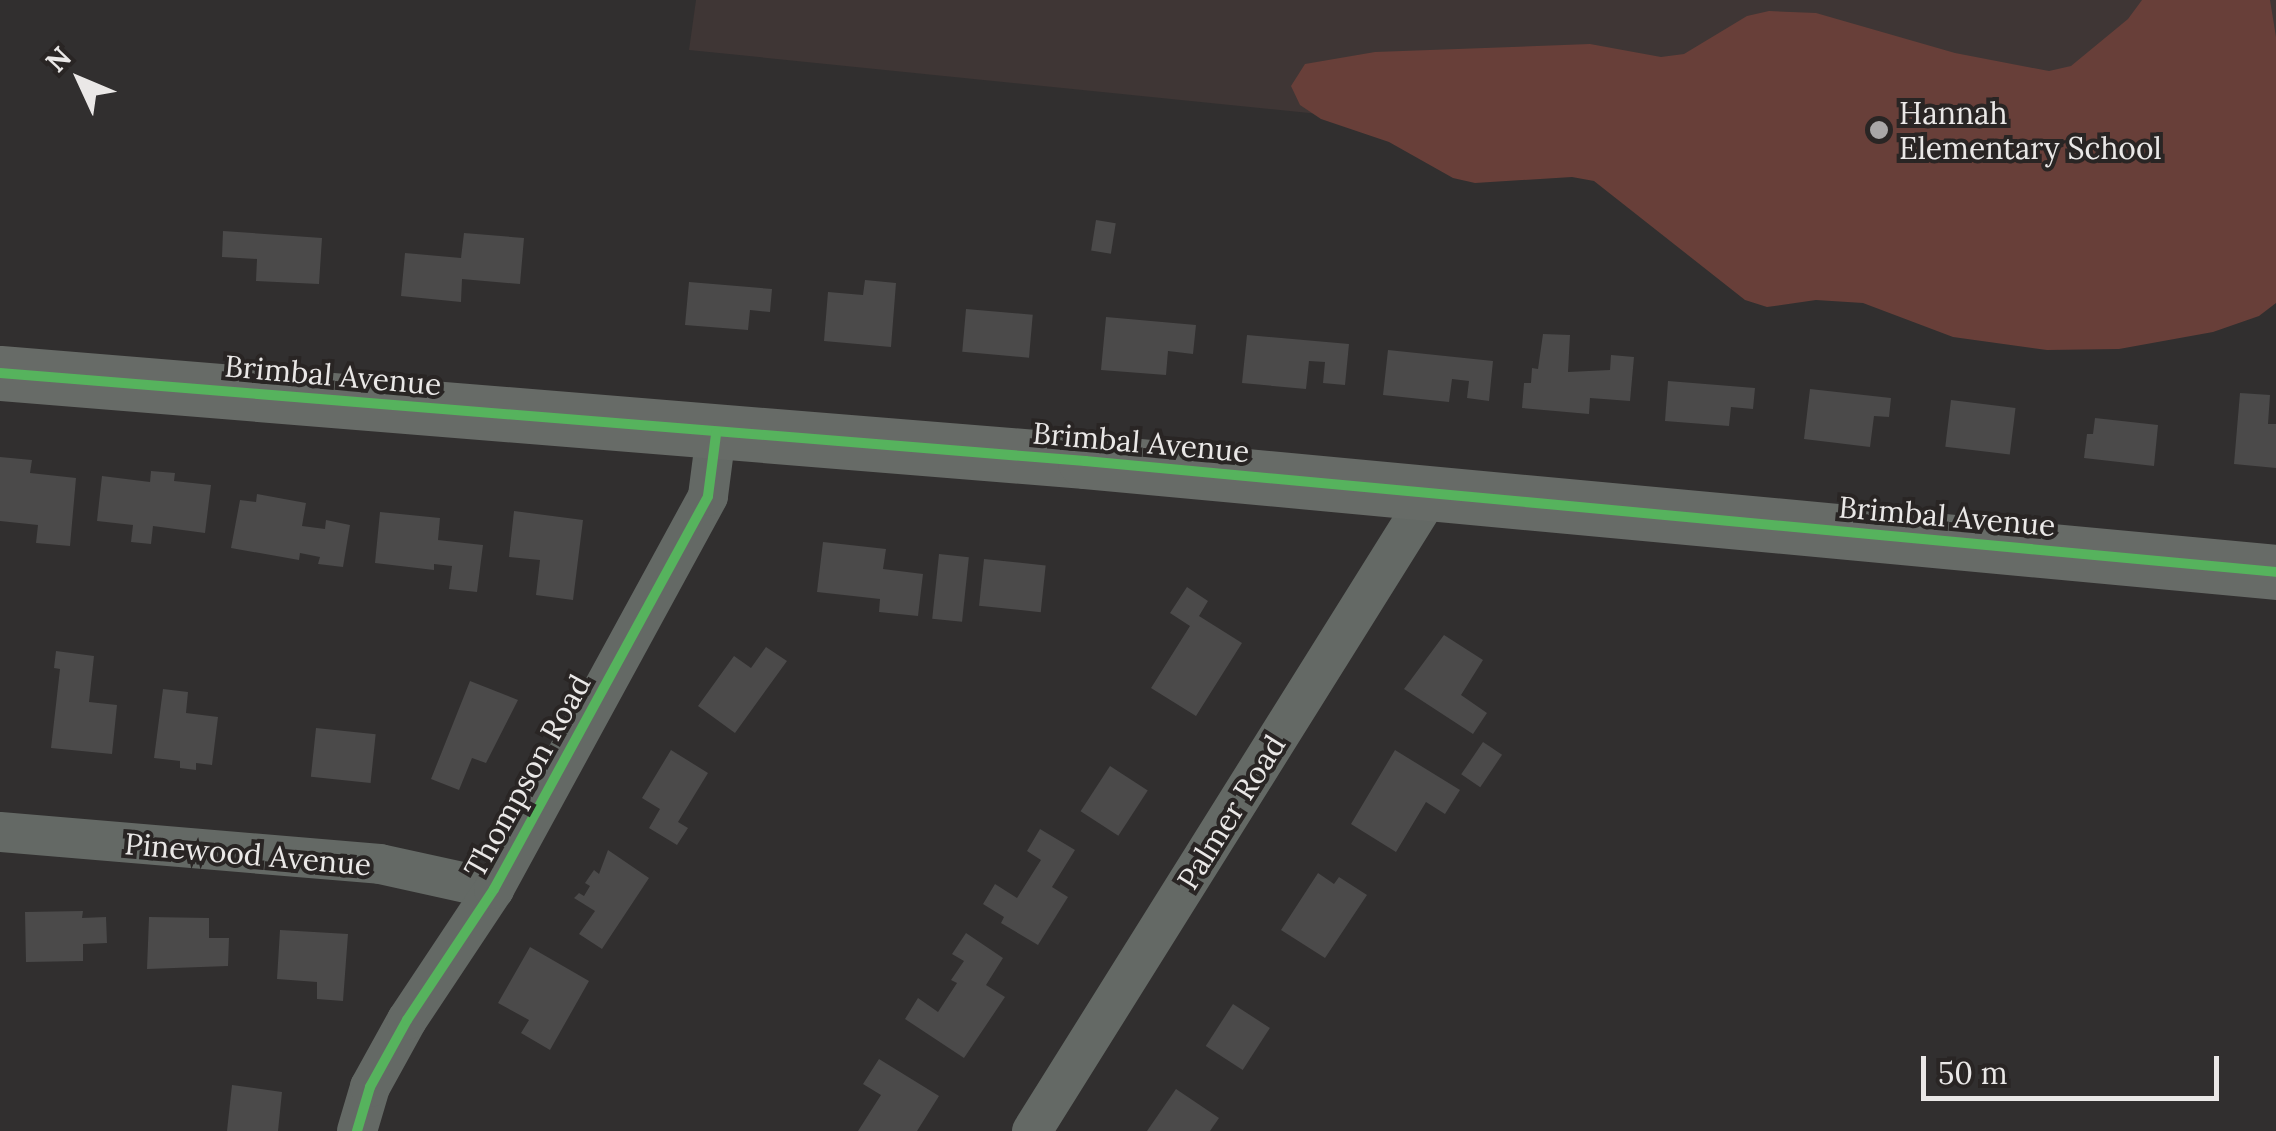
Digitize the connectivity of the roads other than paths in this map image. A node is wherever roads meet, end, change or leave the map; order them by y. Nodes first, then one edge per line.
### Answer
1 (0, 373) edge
2 (716, 434) junction
3 (1430, 493) junction
4 (2276, 572) edge
5 (0, 832) edge
6 (494, 890) junction
7 (358, 1131) edge
8 (1032, 1131) edge

1 - 2 main road, Brimbal Avenue
2 - 3 main road, Brimbal Avenue
2 - 6 street, Thompson Road
3 - 4 main road, Brimbal Avenue
3 - 8 street, Palmer Road
5 - 6 street, Pinewood Avenue
6 - 7 street, Thompson Road

